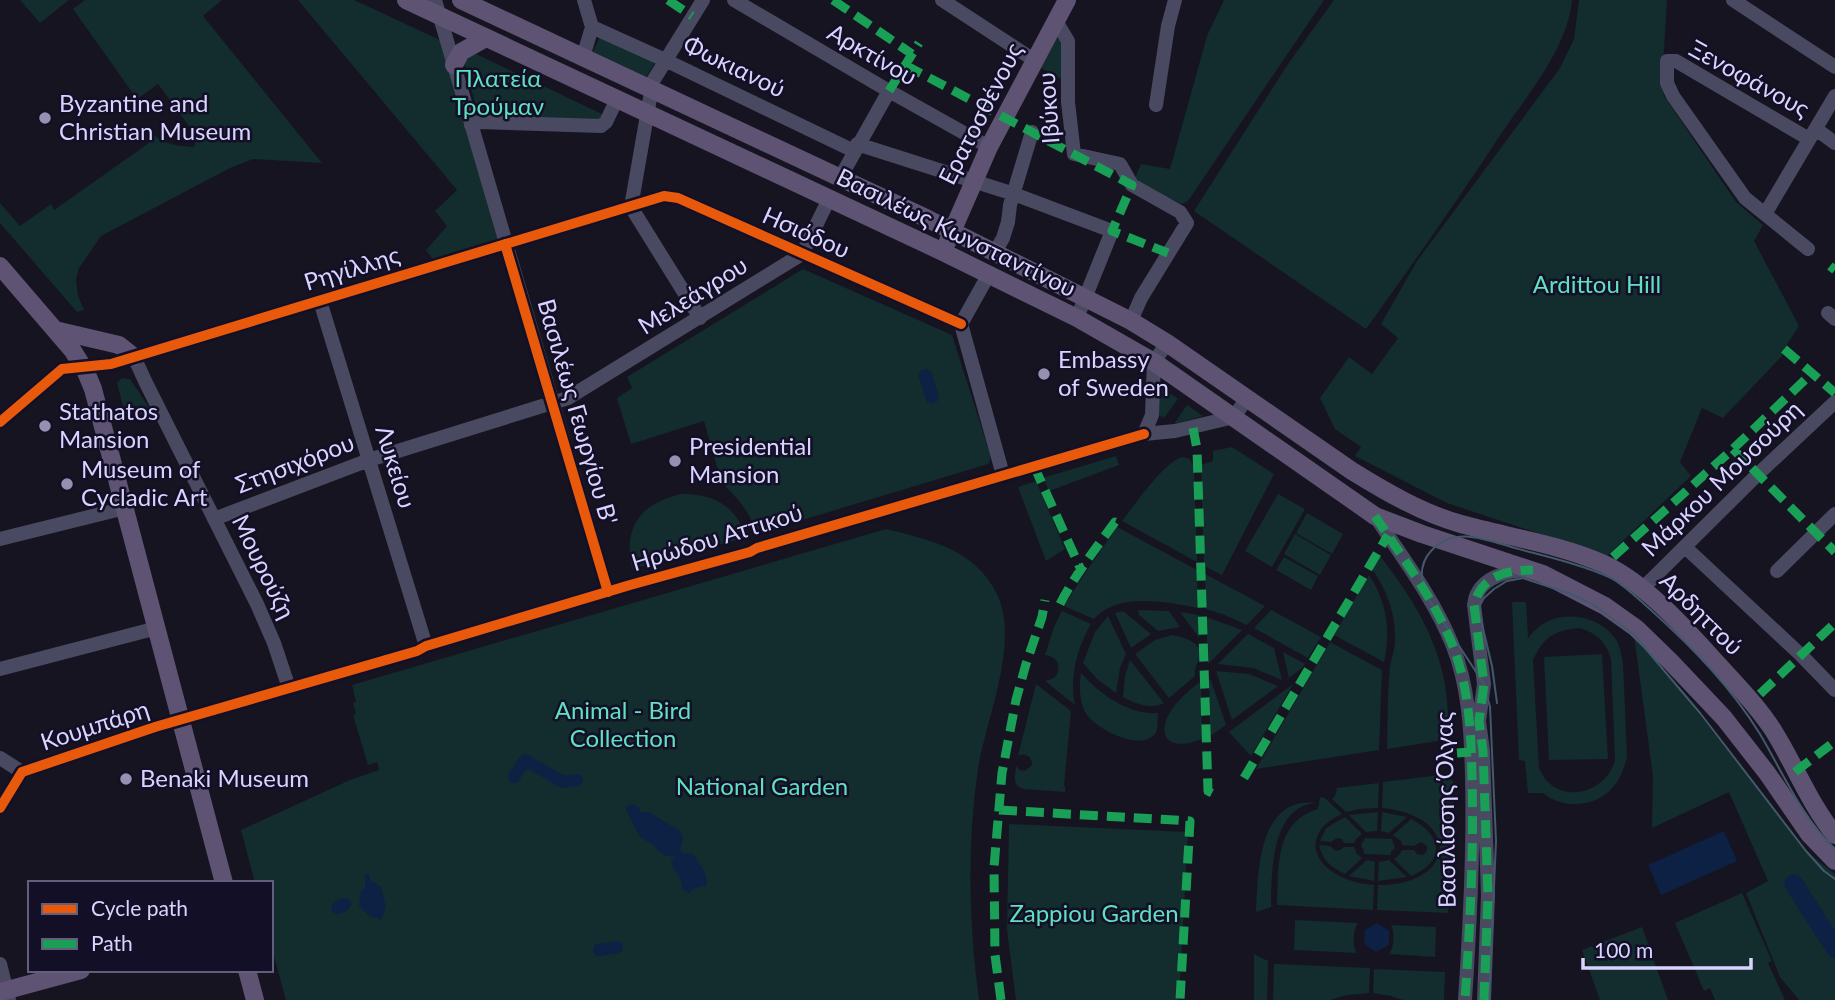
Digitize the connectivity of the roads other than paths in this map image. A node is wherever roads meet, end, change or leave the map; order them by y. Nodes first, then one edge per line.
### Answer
1 (407, 0) edge
2 (461, 0) edge
3 (584, 0) edge
4 (702, 0) edge
5 (734, 0) edge
6 (942, 0) edge
7 (1067, 0) edge
8 (1175, 0) edge
9 (1733, 0) edge
10 (437, 7) edge
11 (1056, 21) junction
12 (592, 26) junction
13 (486, 37) junction
14 (583, 57) junction
15 (665, 60) junction
16 (1034, 60) junction
17 (454, 65) junction
18 (1835, 67) edge
19 (651, 90) junction
20 (889, 91) junction
21 (1835, 96) edge
22 (617, 99) junction
23 (1156, 105) dead end
24 (647, 113) junction
25 (471, 125) junction
26 (1032, 131) dead end
27 (1813, 134) junction
28 (1835, 143) edge
29 (989, 147) junction
30 (856, 148) junction
31 (840, 178) junction
32 (973, 181) junction
33 (1014, 194) junction
34 (830, 199) junction
35 (631, 206) junction
36 (1765, 214) junction
37 (952, 231) junction
38 (505, 244) junction
39 (1808, 248) dead end
40 (943, 251) junction
41 (995, 252) junction
42 (802, 254) junction
43 (0, 266) edge
44 (989, 274) junction
45 (1085, 299) junction
46 (320, 300) junction
47 (700, 318) junction
48 (1077, 318) junction
49 (1131, 321) junction
50 (961, 324) junction
51 (55, 330) junction
52 (1167, 343) junction
53 (134, 357) junction
54 (1154, 362) junction
55 (84, 368) junction
56 (1247, 398) junction
57 (1835, 402) edge
58 (552, 404) junction
59 (1234, 417) junction
60 (0, 422) edge
61 (1144, 433) junction
62 (369, 460) junction
63 (1003, 475) junction
64 (125, 508) junction
65 (1835, 514) edge
66 (1376, 516) junction
67 (214, 519) junction
68 (1460, 524) joint
69 (0, 539) edge
70 (1685, 547) junction
71 (1533, 570) junction
72 (1777, 571) dead end
73 (1642, 589) junction
74 (608, 592) junction
75 (157, 628) junction
76 (426, 646) junction
77 (0, 669) edge
78 (289, 688) junction
79 (1835, 690) edge
80 (182, 720) junction
81 (0, 758) edge
82 (22, 772) junction
83 (0, 808) edge
84 (1835, 835) edge
85 (1835, 861) edge
86 (223, 881) edge
87 (0, 964) edge
88 (75, 972) edge
89 (248, 972) edge
90 (5, 994) edge
91 (255, 1000) edge
92 (1465, 1000) edge
93 (1484, 1000) edge

1 - 10 main road, Βασιλέως Κωνσταντίνου
2 - 14 main road, Βασιλέως Κωνσταντίνου
3 - 12 street
4 - 15 street
5 - 20 street, Αρκτίνου
6 - 16 street
7 - 11 main road, Ερατοσθένους
8 - 23 street
9 - 18 street
10 - 13 main road, Βασιλέως Κωνσταντίνου
10 - 17 street, Βασιλέως Γεωργίου Β'
11 - 16 main road, Ερατοσθένους
11 - 49 street, Ιβύκου
12 - 14 street
12 - 15 street, Φωκιανού
13 - 17 main road
13 - 22 main road, Βασιλέως Κωνσταντίνου
14 - 19 main road, Βασιλέως Κωνσταντίνου
15 - 19 street
15 - 30 street, Φωκιανού
16 - 29 main road, Ερατοσθένους
17 - 25 street, Βασιλέως Γεωργίου Β'
19 - 24 street
19 - 31 main road, Βασιλέως Κωνσταντίνου
20 - 29 street, Αρκτίνου
20 - 30 street
21 - 27 street
22 - 24 main road, Βασιλέως Κωνσταντίνου
22 - 25 street
24 - 34 main road, Βασιλέως Κωνσταντίνου
24 - 35 street
25 - 38 street, Βασιλέως Γεωργίου Β'
26 - 33 street
27 - 28 street, Ξενοφάνους
27 - 36 street
27 - 36 street, Ξενοφάνους
29 - 32 main road, Ερατοσθένους
30 - 31 street
30 - 32 street, Φωκιανού
31 - 37 main road, Βασιλέως Κωνσταντίνου
32 - 33 street, Φωκιανού
32 - 37 main road, Ερατοσθένους
33 - 41 street
33 - 45 street, Φωκιανού
34 - 40 main road, Βασιλέως Κωνσταντίνου
34 - 42 street
35 - 38 street, Ρηγίλλης
35 - 42 street, Ησιόδου
35 - 47 street
36 - 39 street
37 - 40 main road, Ερατοσθένους
37 - 41 main road, Βασιλέως Κωνσταντίνου
38 - 46 street, Ρηγίλλης
38 - 58 street, Βασιλέως Γεωργίου Β'
40 - 44 main road, Βασιλέως Κωνσταντίνου
41 - 45 main road, Βασιλέως Κωνσταντίνου
42 - 47 street, Μελεάγρου
42 - 50 street, Ησιόδου
43 - 51 main road
44 - 48 main road, Βασιλέως Κωνσταντίνου
44 - 50 street
45 - 48 street
45 - 49 main road, Βασιλέως Κωνσταντίνου
46 - 53 street, Ρηγίλλης
46 - 62 street, Λυκείου
47 - 58 street, Μελεάγρου
48 - 54 main road, Βασιλέως Κωνσταντίνου
49 - 52 main road, Βασιλέως Κωνσταντίνου
50 - 63 street
51 - 53 main road
51 - 55 main road
52 - 54 street
52 - 56 main road, Βασιλέως Κωνσταντίνου
53 - 55 street, Ρηγίλλης
53 - 67 street, Μουρούζη
54 - 59 main road, Βασιλέως Κωνσταντίνου
54 - 61 street
55 - 60 street, Ρηγίλλης
55 - 64 main road
56 - 59 street
56 - 68 main road, Βασιλέως Κωνσταντίνου
57 - 70 street, Μάρκου Μουσούρη
58 - 62 street, Στησιχόρου
58 - 74 street, Βασιλέως Γεωργίου Β'
59 - 61 street, Ηρώδου Αττικού
59 - 66 main road, Βασιλέως Κωνσταντίνου
61 - 63 street, Ηρώδου Αττικού
62 - 67 street, Στησιχόρου
62 - 76 street, Λυκείου
63 - 74 street, Ηρώδου Αττικού
64 - 69 street
64 - 75 main road
65 - 72 street
66 - 71 main road, Βασιλέως Κωνσταντίνου
66 - 92 street, Βασιλίσσης Όλγας
67 - 78 street, Μουρούζη
68 - 73 main road, Αρδηττού
70 - 73 street, Μάρκου Μουσούρη
70 - 79 street
71 - 85 main road
71 - 93 street, Βασιλίσσης Όλγας
73 - 84 main road, Αρδηττού
74 - 76 street, Ηρώδου Αττικού
75 - 77 street
75 - 80 main road
76 - 78 street, Ηρώδου Αττικού
78 - 80 street, Ηρώδου Αττικού
80 - 82 street, Κουμπάρη
80 - 86 main road
81 - 82 street
82 - 83 street
87 - 90 street
88 - 90 main road
89 - 91 main road

